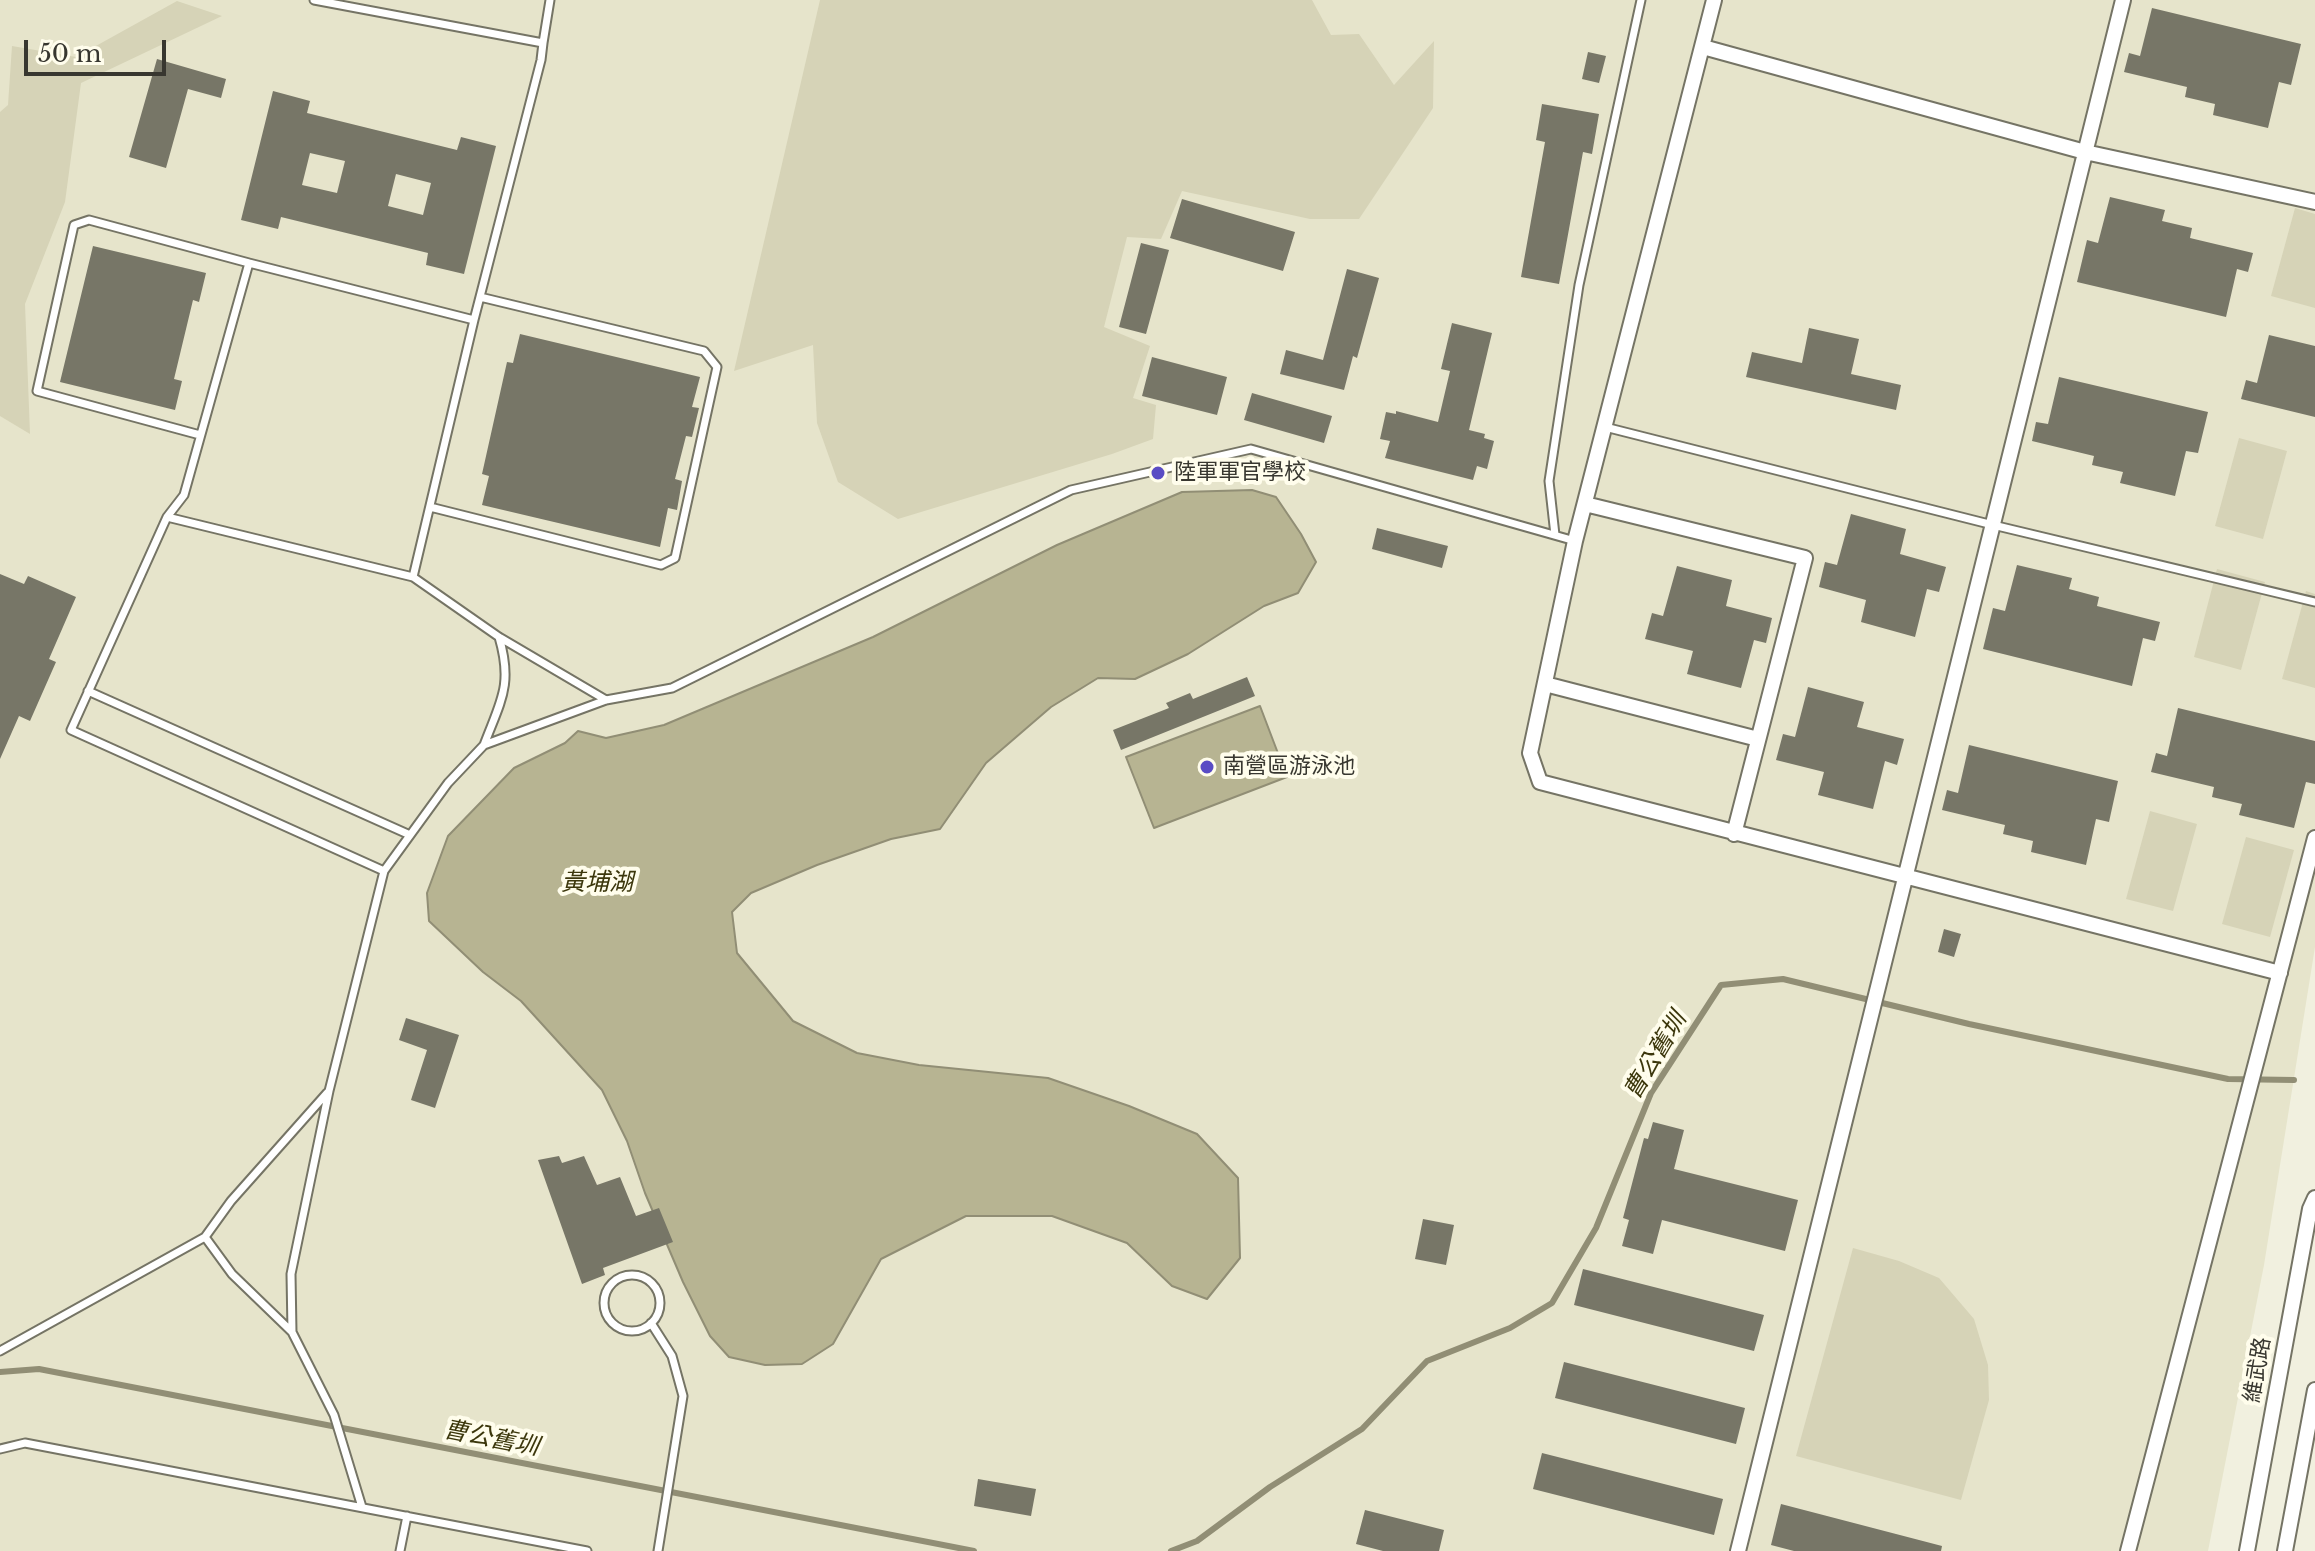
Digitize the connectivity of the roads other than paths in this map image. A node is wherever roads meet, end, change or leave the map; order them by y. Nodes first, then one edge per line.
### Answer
1 (314, 0) edge
2 (550, 0) edge
3 (1641, 0) edge
4 (1714, 0) edge
5 (2123, 0) edge
6 (543, 43) junction
7 (1703, 47) junction
8 (2085, 152) junction
9 (2315, 202) edge
10 (249, 263) junction
11 (480, 297) junction
12 (474, 320) junction
13 (1605, 427) junction
14 (200, 435) junction
15 (1585, 504) junction
16 (430, 507) junction
17 (167, 517) junction
18 (1993, 525) junction
19 (1555, 535) junction
20 (1575, 541) junction
21 (413, 577) junction
22 (2315, 602) edge
23 (499, 637) junction
24 (1545, 684) junction
25 (88, 691) junction
26 (606, 700) junction
27 (1758, 739) junction
28 (484, 745) junction
29 (1734, 834) junction
30 (410, 835) junction
31 (2315, 838) edge
32 (384, 871) junction
33 (1906, 876) junction
34 (2280, 973) junction
35 (329, 1091) junction
36 (2315, 1198) edge
37 (205, 1237) junction
38 (651, 1323) junction
39 (292, 1332) junction
40 (0, 1351) edge
41 (2314, 1396) edge
42 (0, 1449) edge
43 (362, 1507) junction
44 (407, 1516) junction
45 (400, 1551) edge
46 (587, 1551) edge
47 (658, 1551) edge
48 (1738, 1551) edge
49 (2128, 1551) edge
50 (2247, 1551) edge
51 (2285, 1551) edge

1 - 6 lane
2 - 6 lane
3 - 19 lane
4 - 7 street
5 - 8 street
6 - 11 lane
7 - 8 street
7 - 13 street
8 - 9 street
8 - 18 street
10 - 12 lane
10 - 14 lane
10 - 14 lane
11 - 12 lane
11 - 16 lane
12 - 16 lane
13 - 15 street
13 - 18 lane
14 - 17 lane
15 - 20 street
15 - 27 street
16 - 21 lane
17 - 21 lane
17 - 25 lane
18 - 22 lane
18 - 33 street
19 - 20 lane
19 - 26 lane
20 - 24 street
21 - 23 lane
23 - 26 lane
23 - 28 lane
24 - 27 street
24 - 29 street
25 - 30 lane
25 - 32 lane
26 - 28 lane
27 - 29 street
28 - 30 lane
29 - 33 street
30 - 32 lane
31 - 34 street
32 - 35 lane
33 - 34 street
33 - 48 street
34 - 49 street
35 - 37 lane
35 - 39 lane
36 - 50 street, 維武路
37 - 39 lane
37 - 40 lane
38 - 38 lane
38 - 47 lane
39 - 43 lane
41 - 51 street
42 - 43 lane
43 - 44 lane
44 - 45 lane
44 - 46 lane

